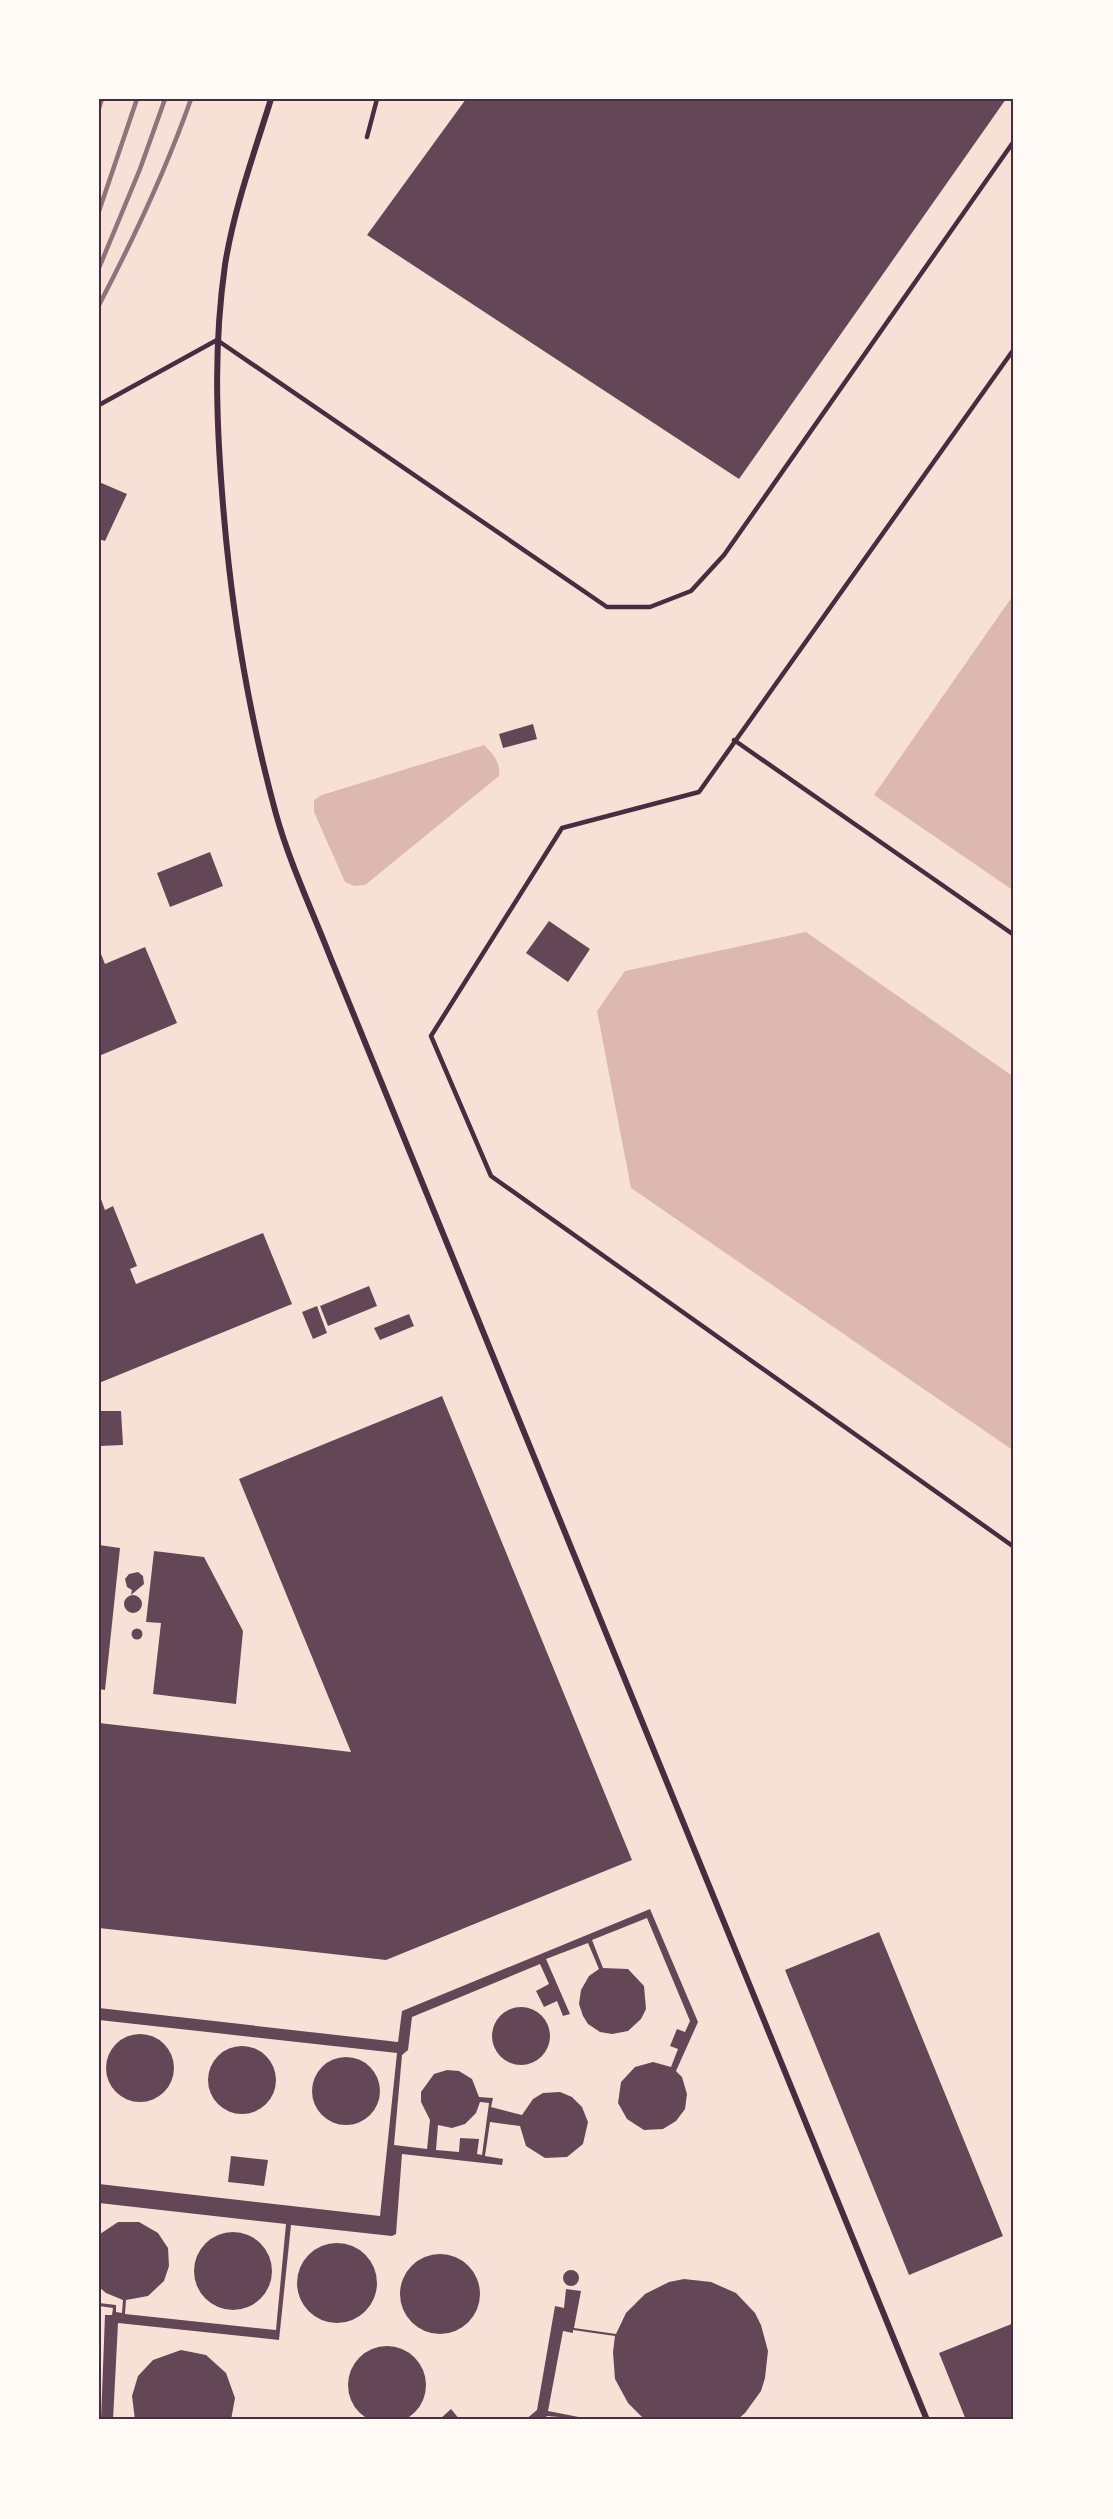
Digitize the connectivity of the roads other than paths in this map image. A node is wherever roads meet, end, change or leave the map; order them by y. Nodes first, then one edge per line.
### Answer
1 (271, 99) edge
2 (376, 99) edge
3 (367, 137) dead end
4 (1014, 141) edge
5 (217, 340) junction
6 (1014, 349) edge
7 (99, 405) edge
8 (734, 740) junction
9 (1014, 935) edge
10 (1014, 1547) edge
11 (927, 2420) edge

1 - 5 street
2 - 3 lane
4 - 5 lane
5 - 7 lane
5 - 11 street
6 - 8 lane
8 - 9 lane
8 - 10 lane

